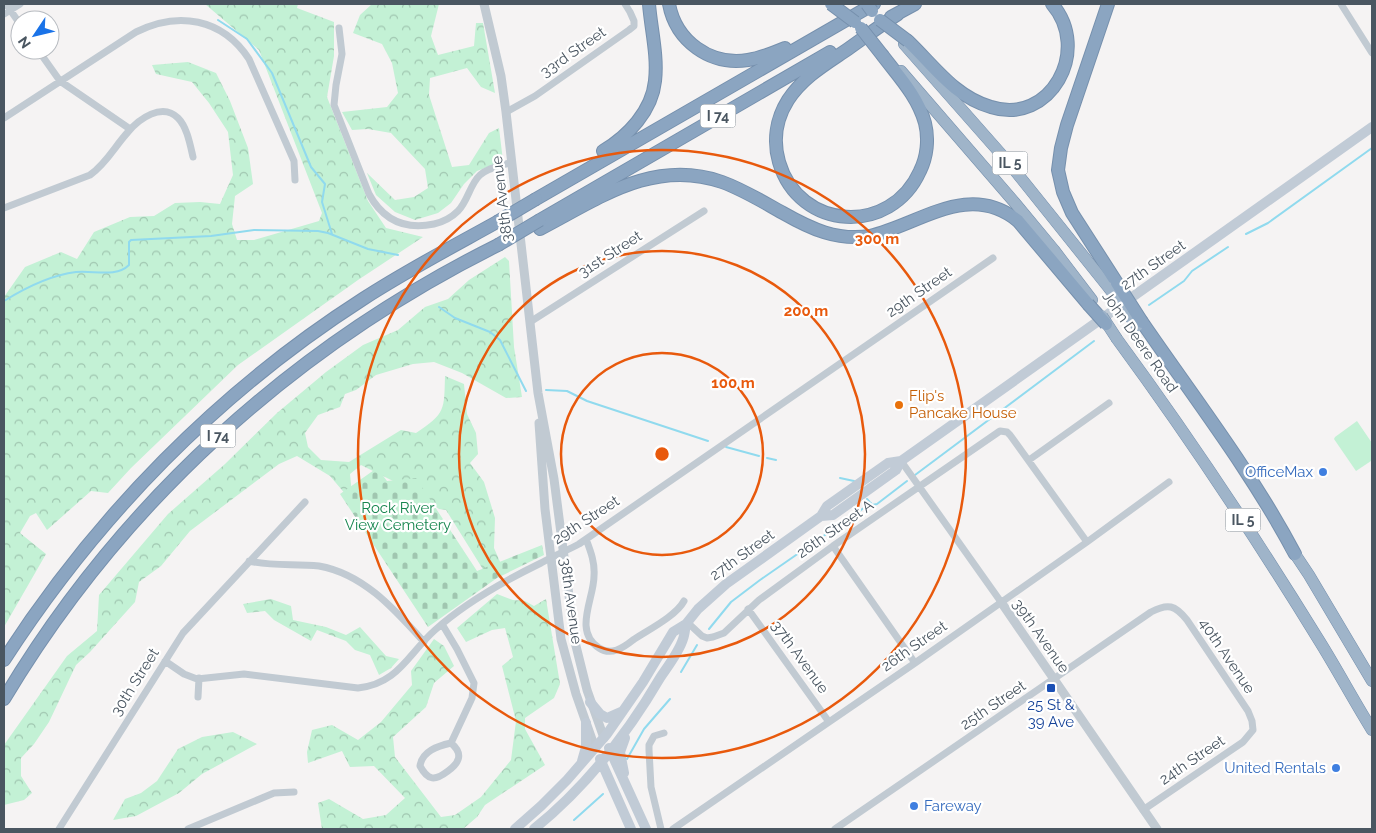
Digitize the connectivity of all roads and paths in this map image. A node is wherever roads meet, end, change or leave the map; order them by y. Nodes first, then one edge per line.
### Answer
1 (20, 4) edge
2 (484, 4) edge
3 (625, 4) edge
4 (649, 4) edge
5 (669, 4) edge
6 (831, 4) edge
7 (839, 4) edge
8 (915, 4) edge
9 (1052, 4) edge
10 (1108, 4) edge
11 (1341, 4) edge
12 (7, 9) edge
13 (867, 12) edge
14 (898, 14) junction
15 (835, 26) junction
16 (340, 28) dead end
17 (906, 43) junction
18 (1372, 53) edge
19 (885, 56) junction
20 (45, 60) edge
21 (61, 82) junction
22 (506, 112) junction
23 (4, 118) edge
24 (1372, 127) edge
25 (130, 130) junction
26 (193, 157) dead end
27 (512, 162) junction
28 (295, 180) dead end
29 (535, 197) junction
30 (4, 208) edge
31 (704, 211) dead end
32 (540, 224) junction
33 (993, 258) dead end
34 (1113, 285) junction
35 (1090, 302) junction
36 (530, 322) junction
37 (1106, 324) joint
38 (538, 393) junction
39 (1109, 403) dead end
40 (1029, 460) junction
41 (901, 461) junction
42 (1168, 482) dead end
43 (919, 488) junction
44 (305, 502) dead end
45 (586, 539) junction
46 (1087, 542) junction
47 (833, 546) junction
48 (563, 553) junction
49 (1295, 554) joint
50 (551, 558) junction
51 (249, 561) junction
52 (684, 601) dead end
53 (1001, 602) junction
54 (1168, 606) joint
55 (748, 609) junction
56 (687, 623) junction
57 (442, 624) junction
58 (424, 642) junction
59 (4, 660) edge
60 (165, 661) junction
61 (914, 663) junction
62 (199, 678) junction
63 (1054, 680) junction
64 (1372, 681) edge
65 (198, 697) dead end
66 (4, 699) edge
67 (590, 702) junction
68 (1358, 708) junction
69 (626, 709) junction
70 (829, 722) junction
71 (586, 723) junction
72 (630, 726) junction
73 (1253, 730) joint
74 (1372, 730) edge
75 (664, 733) dead end
76 (1372, 734) edge
77 (604, 738) junction
78 (451, 743) junction
79 (595, 748) junction
80 (610, 752) junction
81 (602, 764) junction
82 (580, 765) junction
83 (624, 781) junction
84 (582, 785) junction
85 (614, 791) junction
86 (294, 792) dead end
87 (1143, 810) junction
88 (59, 829) edge
89 (188, 829) edge
90 (515, 829) edge
91 (534, 829) edge
92 (631, 829) edge
93 (646, 829) edge
94 (661, 829) edge
95 (674, 829) edge
96 (835, 829) edge
97 (1157, 829) edge

1 - 12 street
2 - 22 street, 38th Avenue
3 - 22 street, 33rd Street
4 - 29 highway
5 - 15 highway
6 - 13 highway, bridge
7 - 13 highway, bridge
8 - 14 highway, I 74
9 - 17 highway
10 - 34 highway
11 - 18 street
13 - 15 highway, I 74
13 - 17 highway, bridge
13 - 19 highway, bridge
14 - 19 highway
14 - 32 highway, I 74
15 - 29 highway, I 74
16 - 27 street
17 - 34 highway, John Deere Road / IL 5
19 - 35 highway, John Deere Road / IL 5
20 - 21 street
21 - 23 street
21 - 25 street
21 - 28 street
22 - 27 street, 38th Avenue
24 - 41 main road, 27th Street
25 - 26 street
25 - 30 street
27 - 36 street, 38th Avenue
29 - 59 highway, I 74, bridge
31 - 36 street, 31st Street
32 - 35 highway
32 - 66 highway, I 74, bridge
33 - 45 street, 29th Street
34 - 49 highway, bridge
35 - 37 highway, bridge
36 - 38 street, 38th Avenue
37 - 68 highway, John Deere Road / IL 5, bridge
38 - 48 street, 38th Avenue
38 - 50 street, 38th Avenue
39 - 40 street
40 - 43 street, 26th Street A
40 - 46 street
41 - 43 street, 39th Avenue
41 - 56 main road, 27th Street
42 - 46 street, 26th Street
43 - 47 street, 26th Street A
43 - 53 street, 39th Avenue
44 - 51 street, 30th Street
45 - 48 street, 29th Street
45 - 52 street
46 - 53 street, 26th Street
47 - 55 street, 26th Street A
47 - 61 street
48 - 50 street, 29th Street
48 - 67 street, 38th Avenue
49 - 64 highway
50 - 57 street, 29th Street
50 - 71 street, 38th Avenue
51 - 58 street
51 - 60 street, 30th Street
53 - 61 street, 26th Street
53 - 63 street, 39th Avenue
54 - 63 street, 25th Street
54 - 73 street, 40th Avenue
55 - 56 street, 26th Street A
55 - 70 street, 37th Avenue
56 - 69 main road, 27th Street
56 - 72 main road, 27th Street
57 - 58 street, 29th Street
57 - 78 street
58 - 62 street, 29th Street
60 - 62 street, 29th Street
60 - 88 street, 30th Street
61 - 70 street, 26th Street
62 - 65 street
63 - 87 street, 39th Avenue
63 - 96 street, 25th Street
67 - 69 main road
67 - 77 street, 38th Avenue
68 - 74 highway, John Deere Road / IL 5
68 - 76 highway
69 - 77 main road, 27th Street
70 - 95 street, 26th Street
71 - 79 street, 38th Avenue
71 - 82 main road
72 - 80 main road, 27th Street
72 - 83 main road
73 - 87 street, 24th Street
75 - 94 street
77 - 79 main road, 27th Street
77 - 80 main road
78 - 78 street
79 - 81 main road
79 - 82 main road, 27th Street
80 - 81 main road, 27th Street
80 - 83 main road
81 - 84 main road, 27th Street
81 - 85 main road
82 - 90 main road, 27th Street
83 - 93 main road
84 - 85 main road
84 - 91 main road, 27th Street
85 - 92 main road
86 - 89 street
87 - 97 street, 39th Avenue

